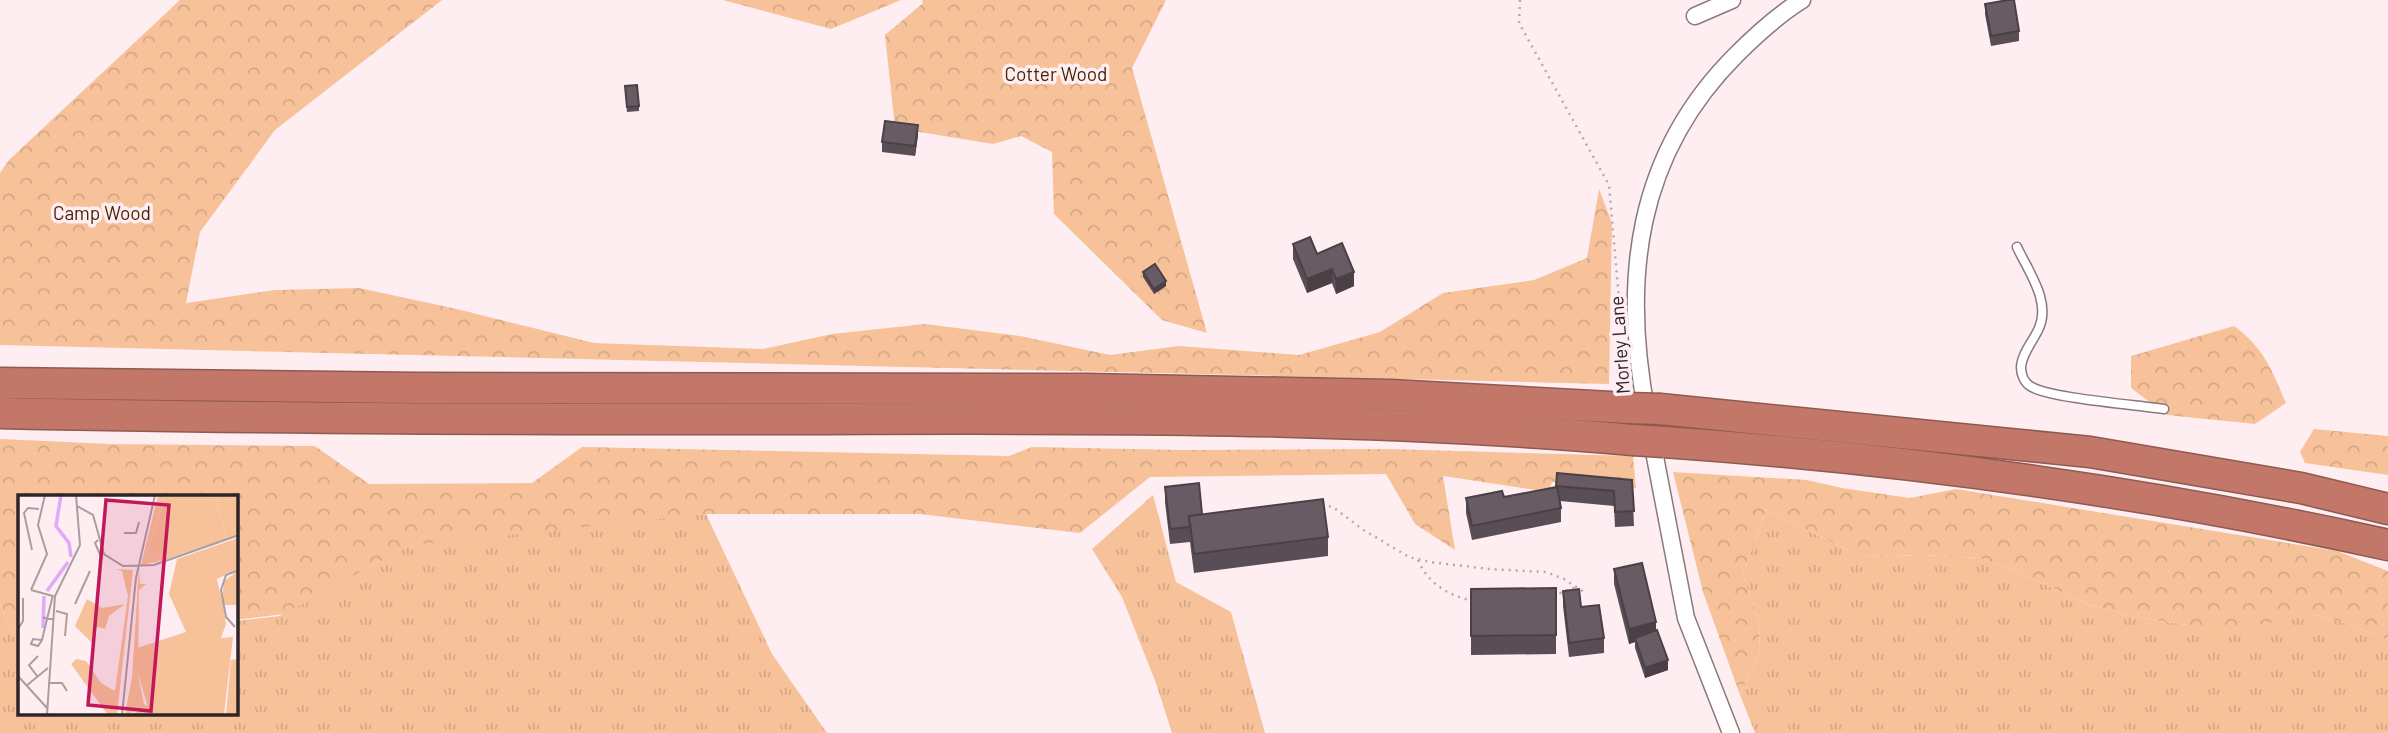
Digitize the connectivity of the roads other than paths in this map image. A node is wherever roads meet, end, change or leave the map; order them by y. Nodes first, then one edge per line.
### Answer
1 (1732, 0) edge
2 (1802, 0) edge
3 (1695, 16) dead end
4 (2017, 247) dead end
5 (0, 383) edge
6 (2164, 409) dead end
7 (0, 413) edge
8 (2388, 509) edge
9 (2388, 545) edge
10 (1731, 733) edge

1 - 3 street
2 - 10 street, Morley Lane
4 - 6 lane
5 - 8 highway, bridge
7 - 9 highway, bridge

